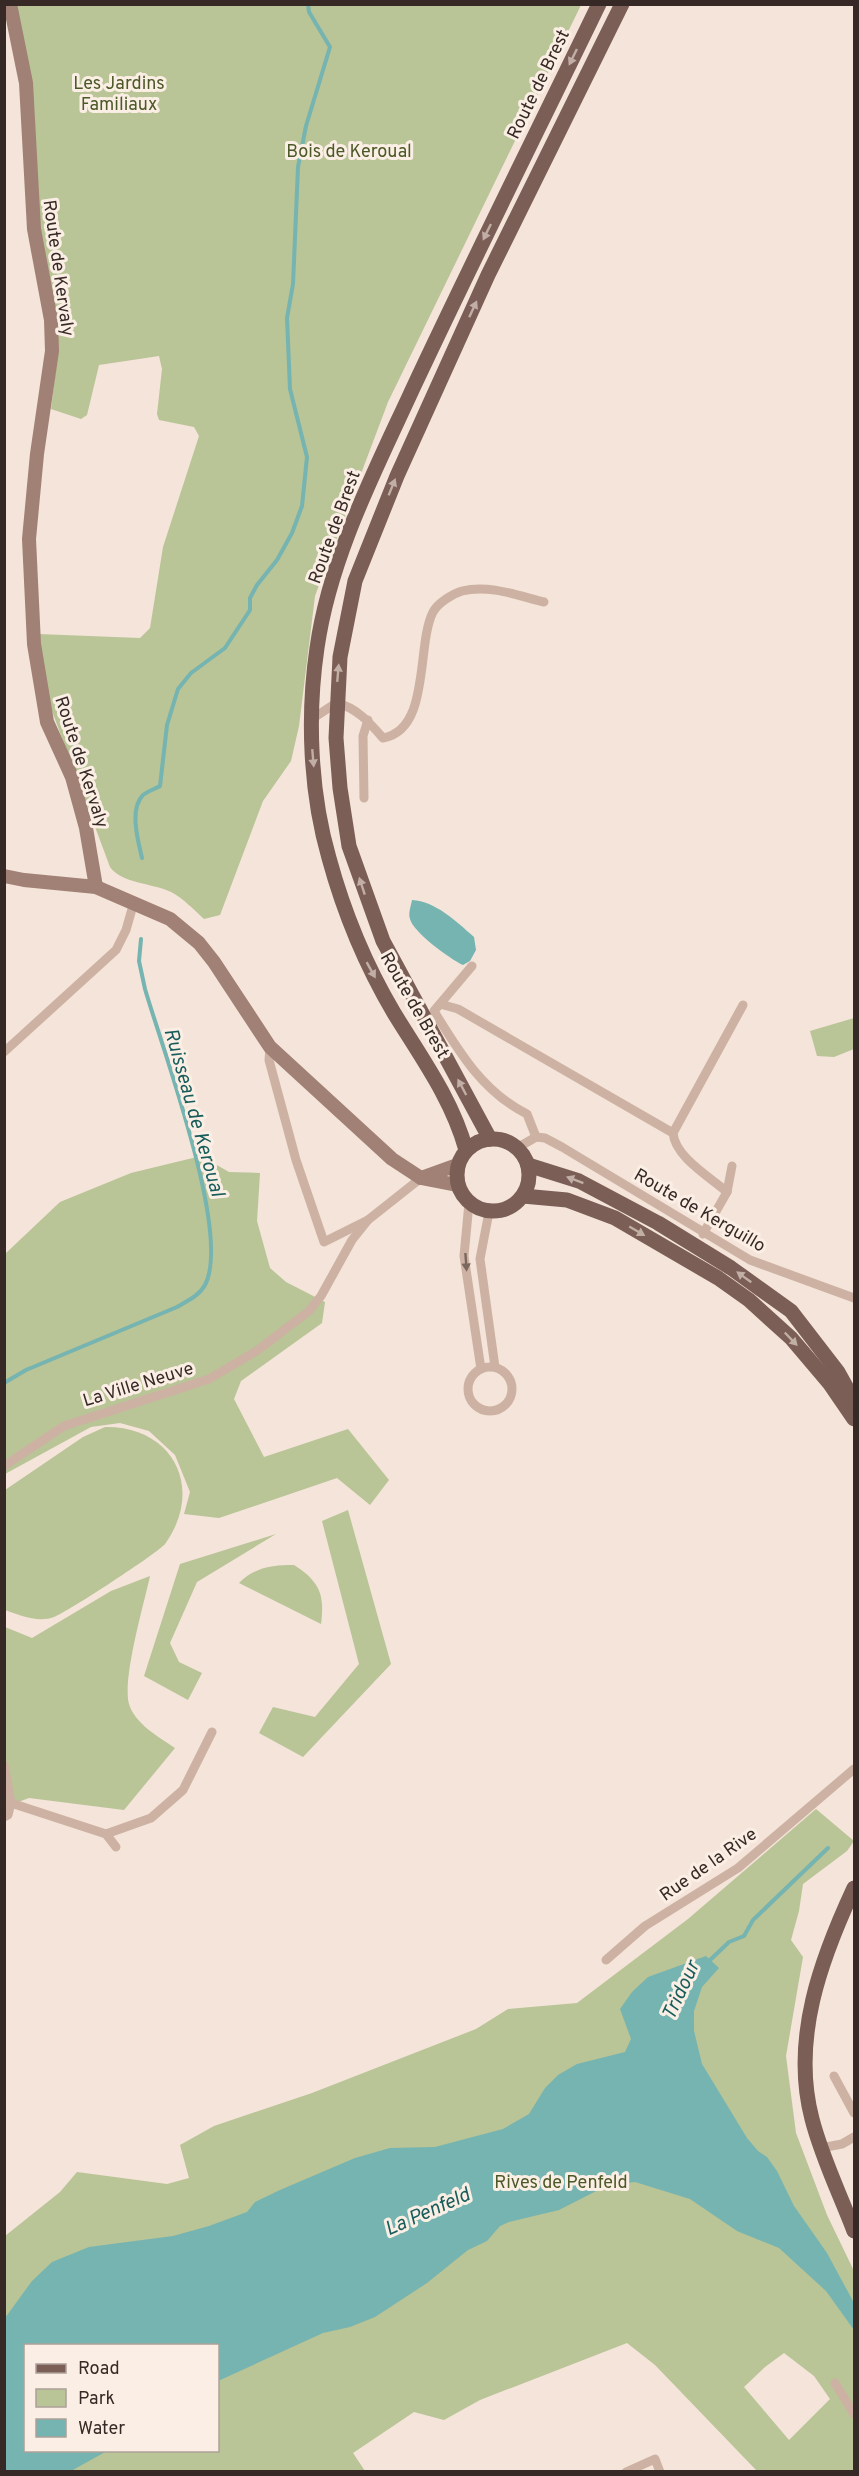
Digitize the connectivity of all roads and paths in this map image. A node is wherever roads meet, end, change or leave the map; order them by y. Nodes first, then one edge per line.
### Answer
1 (10, 4) edge
2 (599, 4) edge
3 (622, 4) edge
4 (544, 602) dead end
5 (336, 703) junction
6 (312, 718) junction
7 (368, 720) junction
8 (364, 798) dead end
9 (4, 876) edge
10 (96, 886) junction
11 (134, 902) junction
12 (472, 966) dead end
13 (440, 1004) junction
14 (743, 1005) dead end
15 (270, 1047) junction
16 (4, 1052) edge
17 (673, 1133) junction
18 (536, 1137) junction
19 (490, 1139) junction
20 (517, 1148) junction
21 (466, 1150) junction
22 (458, 1165) junction
23 (528, 1165) junction
24 (732, 1166) dead end
25 (421, 1178) junction
26 (458, 1185) junction
27 (727, 1192) junction
28 (523, 1196) junction
29 (469, 1203) junction
30 (489, 1212) junction
31 (368, 1220) junction
32 (703, 1234) junction
33 (855, 1298) edge
34 (495, 1367) junction
35 (481, 1369) junction
36 (855, 1401) edge
37 (855, 1419) edge
38 (4, 1466) edge
39 (212, 1732) dead end
40 (4, 1765) edge
41 (855, 1769) edge
42 (11, 1803) junction
43 (4, 1817) edge
44 (106, 1834) junction
45 (116, 1847) dead end
46 (855, 1888) edge
47 (606, 1960) dead end
48 (834, 2076) dead end
49 (855, 2113) edge
50 (855, 2137) edge
51 (821, 2148) junction
52 (843, 2203) junction
53 (855, 2225) edge
54 (855, 2231) edge
55 (835, 2383) dead end
56 (855, 2414) edge
57 (626, 2472) edge
58 (660, 2472) edge

1 - 10 street, Route de Kervaly
2 -> 6 main road, Route de Brest
5 -> 3 main road, Route de Brest
4 - 7 street
5 - 6 street
5 - 7 street
19 -> 5 main road, Route de Brest
6 -> 21 main road, Route de Brest
7 - 8 street
9 - 10 street
10 - 11 street
11 - 15 street
11 - 16 street
12 - 13 street
13 - 17 street
13 - 18 street
14 - 17 street
15 - 25 street
15 - 31 street
17 - 27 street
18 - 20 street
18 - 32 street, Route de Kerguillo
19 - 20 main road
19 - 21 main road
20 - 23 main road
21 - 22 main road
22 - 25 street
22 - 26 main road
23 - 28 main road
36 -> 23 main road
24 - 27 street
25 - 26 street
25 - 31 street
26 - 29 main road
27 - 32 street
28 - 30 main road
28 -> 37 main road
29 - 30 main road
29 -> 35 street
30 - 34 street
31 - 38 street, La Ville Neuve
32 - 33 street, Route de Kerguillo
34 - 35 street
34 - 35 street
39 - 44 street
40 - 42 street
41 - 47 street, Rue de la Rive
42 - 43 street
42 - 44 street
44 - 45 street
46 - 51 main road
48 - 49 street
50 - 51 street
51 - 52 main road
52 - 53 main road
52 - 54 main road
55 - 56 street
57 - 58 street

